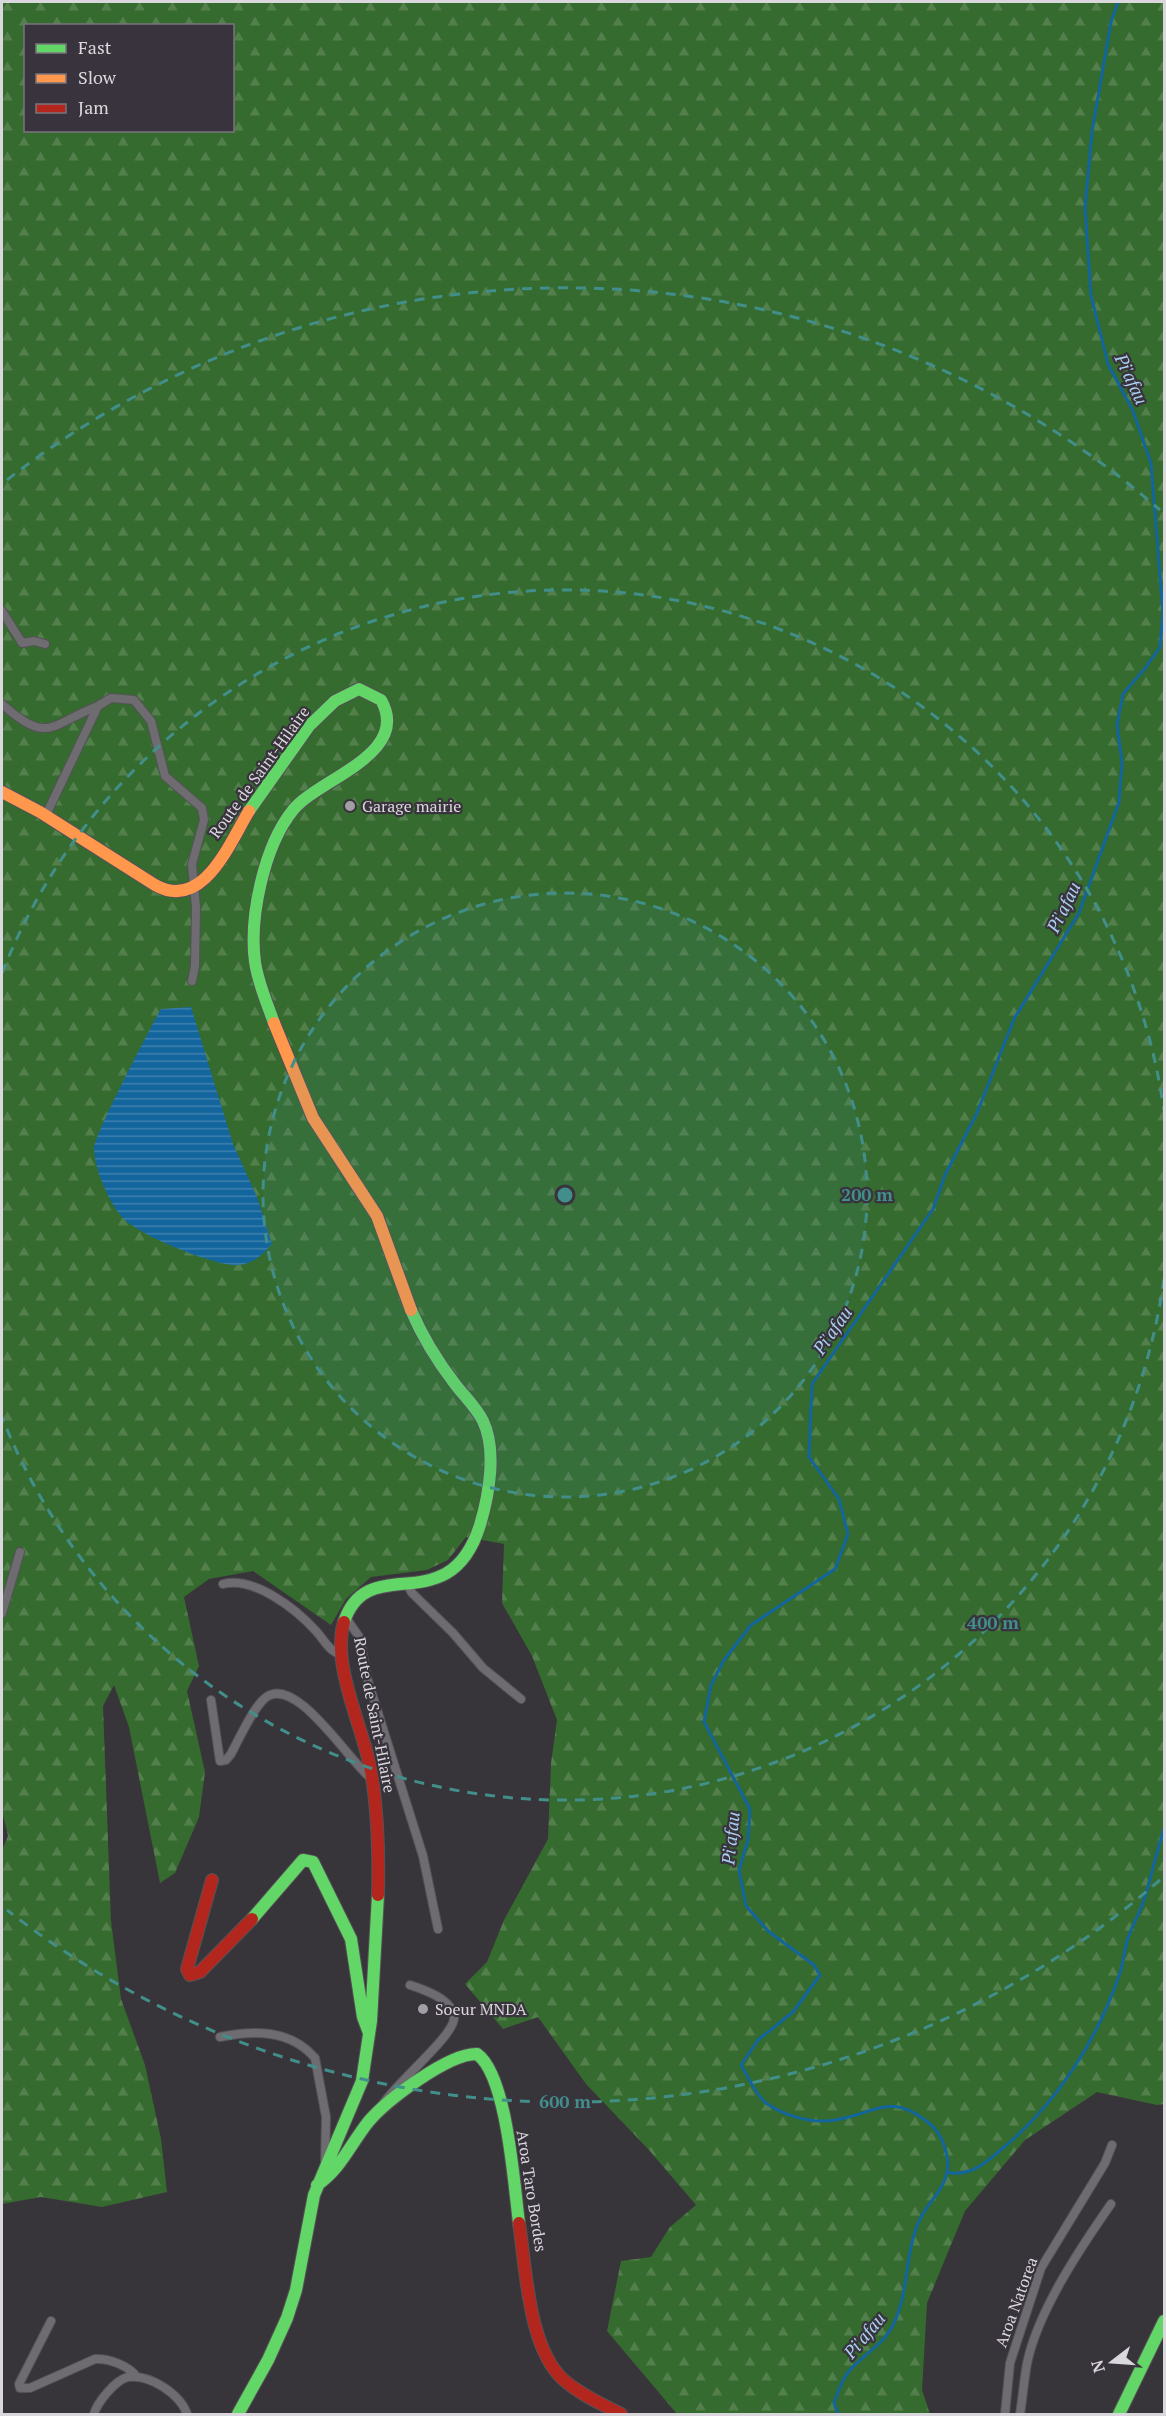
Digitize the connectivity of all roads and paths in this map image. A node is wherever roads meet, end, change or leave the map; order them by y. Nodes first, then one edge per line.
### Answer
1 (2, 611) edge
2 (45, 644) dead end
3 (2, 704) edge
4 (98, 706) junction
5 (2, 714) edge
6 (29, 724) junction
7 (2, 792) edge
8 (46, 815) junction
9 (196, 887) junction
10 (192, 981) dead end
11 (20, 1552) dead end
12 (406, 1582) junction
13 (223, 1584) dead end
14 (2, 1613) edge
15 (346, 1617) junction
16 (343, 1655) junction
17 (521, 1699) dead end
18 (211, 1700) dead end
19 (372, 1780) junction
20 (212, 1880) dead end
21 (438, 1929) dead end
22 (410, 1985) dead end
23 (370, 2034) junction
24 (220, 2037) dead end
25 (379, 2110) junction
26 (1112, 2145) dead end
27 (325, 2165) junction
28 (316, 2185) junction
29 (1111, 2204) dead end
30 (51, 2320) dead end
31 (1162, 2328) edge
32 (137, 2377) junction
33 (94, 2415) edge
34 (187, 2415) edge
35 (238, 2415) edge
36 (621, 2415) edge
37 (1005, 2415) edge
38 (1020, 2415) edge
39 (1119, 2415) edge

1 - 2 street
3 - 6 street
4 - 6 street
4 - 8 street
4 - 9 street
5 - 6 street
7 - 8 street
8 - 9 street
9 - 10 street
9 - 12 street, Route de Saint-Hilaire
11 - 14 street
12 - 15 street, Route de Saint-Hilaire
12 - 17 street
13 - 16 street
15 - 16 street, Route de Saint-Hilaire
15 - 21 street
16 - 19 street, Route de Saint-Hilaire
18 - 19 street
19 - 23 street, Route de Saint-Hilaire
20 - 23 street
22 - 25 street, Aroa Taro Bordes
23 - 27 street, Route de Saint-Hilaire
24 - 27 street
25 - 28 street, Aroa Taro Bordes
25 - 36 street, Aroa Taro Bordes
26 - 37 street, Aroa Natorea
27 - 28 street, Route de Saint-Hilaire
28 - 35 street, Route de Saint-Hilaire
29 - 38 street
30 - 32 street
31 - 39 street
32 - 33 street
32 - 34 street

